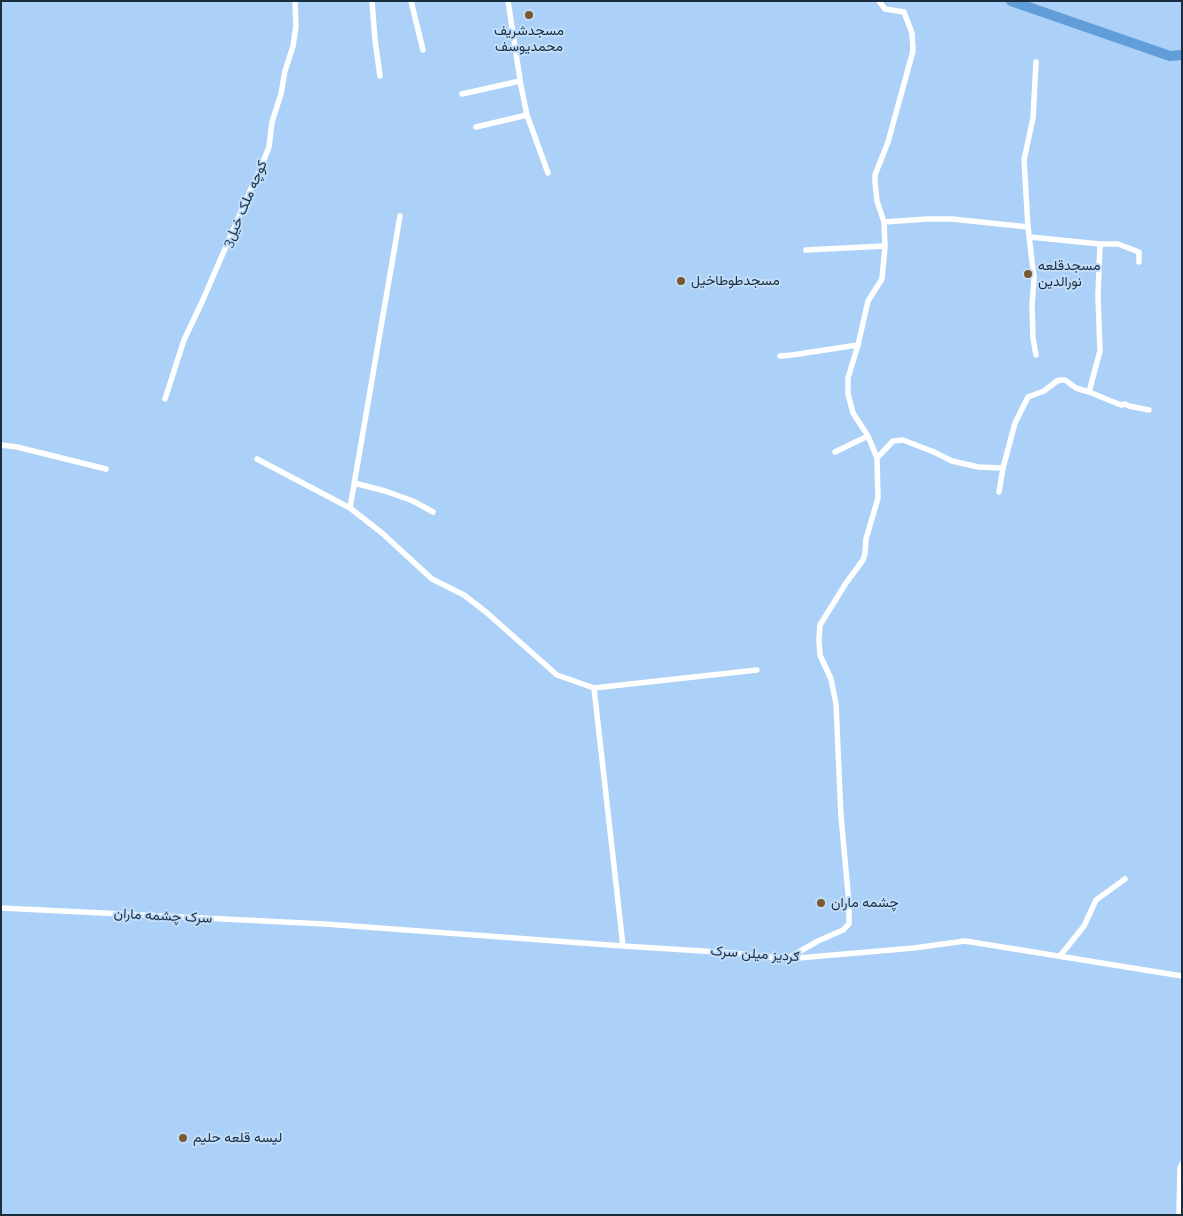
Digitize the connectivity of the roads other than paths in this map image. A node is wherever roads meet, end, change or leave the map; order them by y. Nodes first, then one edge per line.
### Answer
1 (294, 1) edge
2 (372, 1) edge
3 (411, 1) edge
4 (508, 1) edge
5 (878, 1) edge
6 (423, 50) dead end
7 (1036, 62) dead end
8 (380, 76) dead end
9 (520, 81) junction
10 (462, 94) dead end
11 (528, 115) junction
12 (476, 127) dead end
13 (548, 173) dead end
14 (400, 216) dead end
15 (884, 222) junction
16 (1028, 227) junction
17 (1030, 237) junction
18 (1100, 244) junction
19 (885, 246) junction
20 (806, 250) dead end
21 (1139, 262) dead end
22 (858, 345) junction
23 (1036, 355) dead end
24 (780, 356) dead end
25 (1089, 392) junction
26 (165, 399) dead end
27 (1149, 410) dead end
28 (868, 436) junction
29 (1, 445) edge
30 (835, 452) dead end
31 (876, 458) junction
32 (258, 459) dead end
33 (1003, 468) junction
34 (106, 470) dead end
35 (354, 483) junction
36 (999, 492) dead end
37 (350, 508) junction
38 (433, 512) dead end
39 (757, 670) dead end
40 (594, 688) junction
41 (1125, 879) dead end
42 (1, 908) edge
43 (325, 924) joint
44 (623, 946) junction
45 (1060, 956) junction
46 (787, 959) junction
47 (1182, 976) edge
48 (1182, 1164) edge
49 (1179, 1215) edge

1 - 26 street, کوچه ملک خیل3
2 - 8 street
3 - 6 street
4 - 9 street
5 - 15 street
7 - 16 street
9 - 10 street
9 - 11 street
11 - 12 street
11 - 13 street
14 - 35 street
15 - 16 street
15 - 19 street
16 - 17 street
17 - 18 street
17 - 23 street
18 - 21 street
18 - 25 street
19 - 20 street
19 - 22 street
22 - 24 street
22 - 28 street
25 - 27 street
25 - 33 street
28 - 30 street
28 - 31 street
29 - 34 street
31 - 33 street
31 - 46 street
32 - 37 street
33 - 36 street
35 - 37 street
35 - 38 street
37 - 40 street
39 - 40 street
40 - 44 street
41 - 45 street
42 - 43 street, سرک چشمه ماران
43 - 44 street, ګردیز میلن سرک
44 - 46 street, ګردیز میلن سرک
45 - 46 street, ګردیز میلن سرک
45 - 47 street, ګردیز میلن سرک
48 - 49 street

